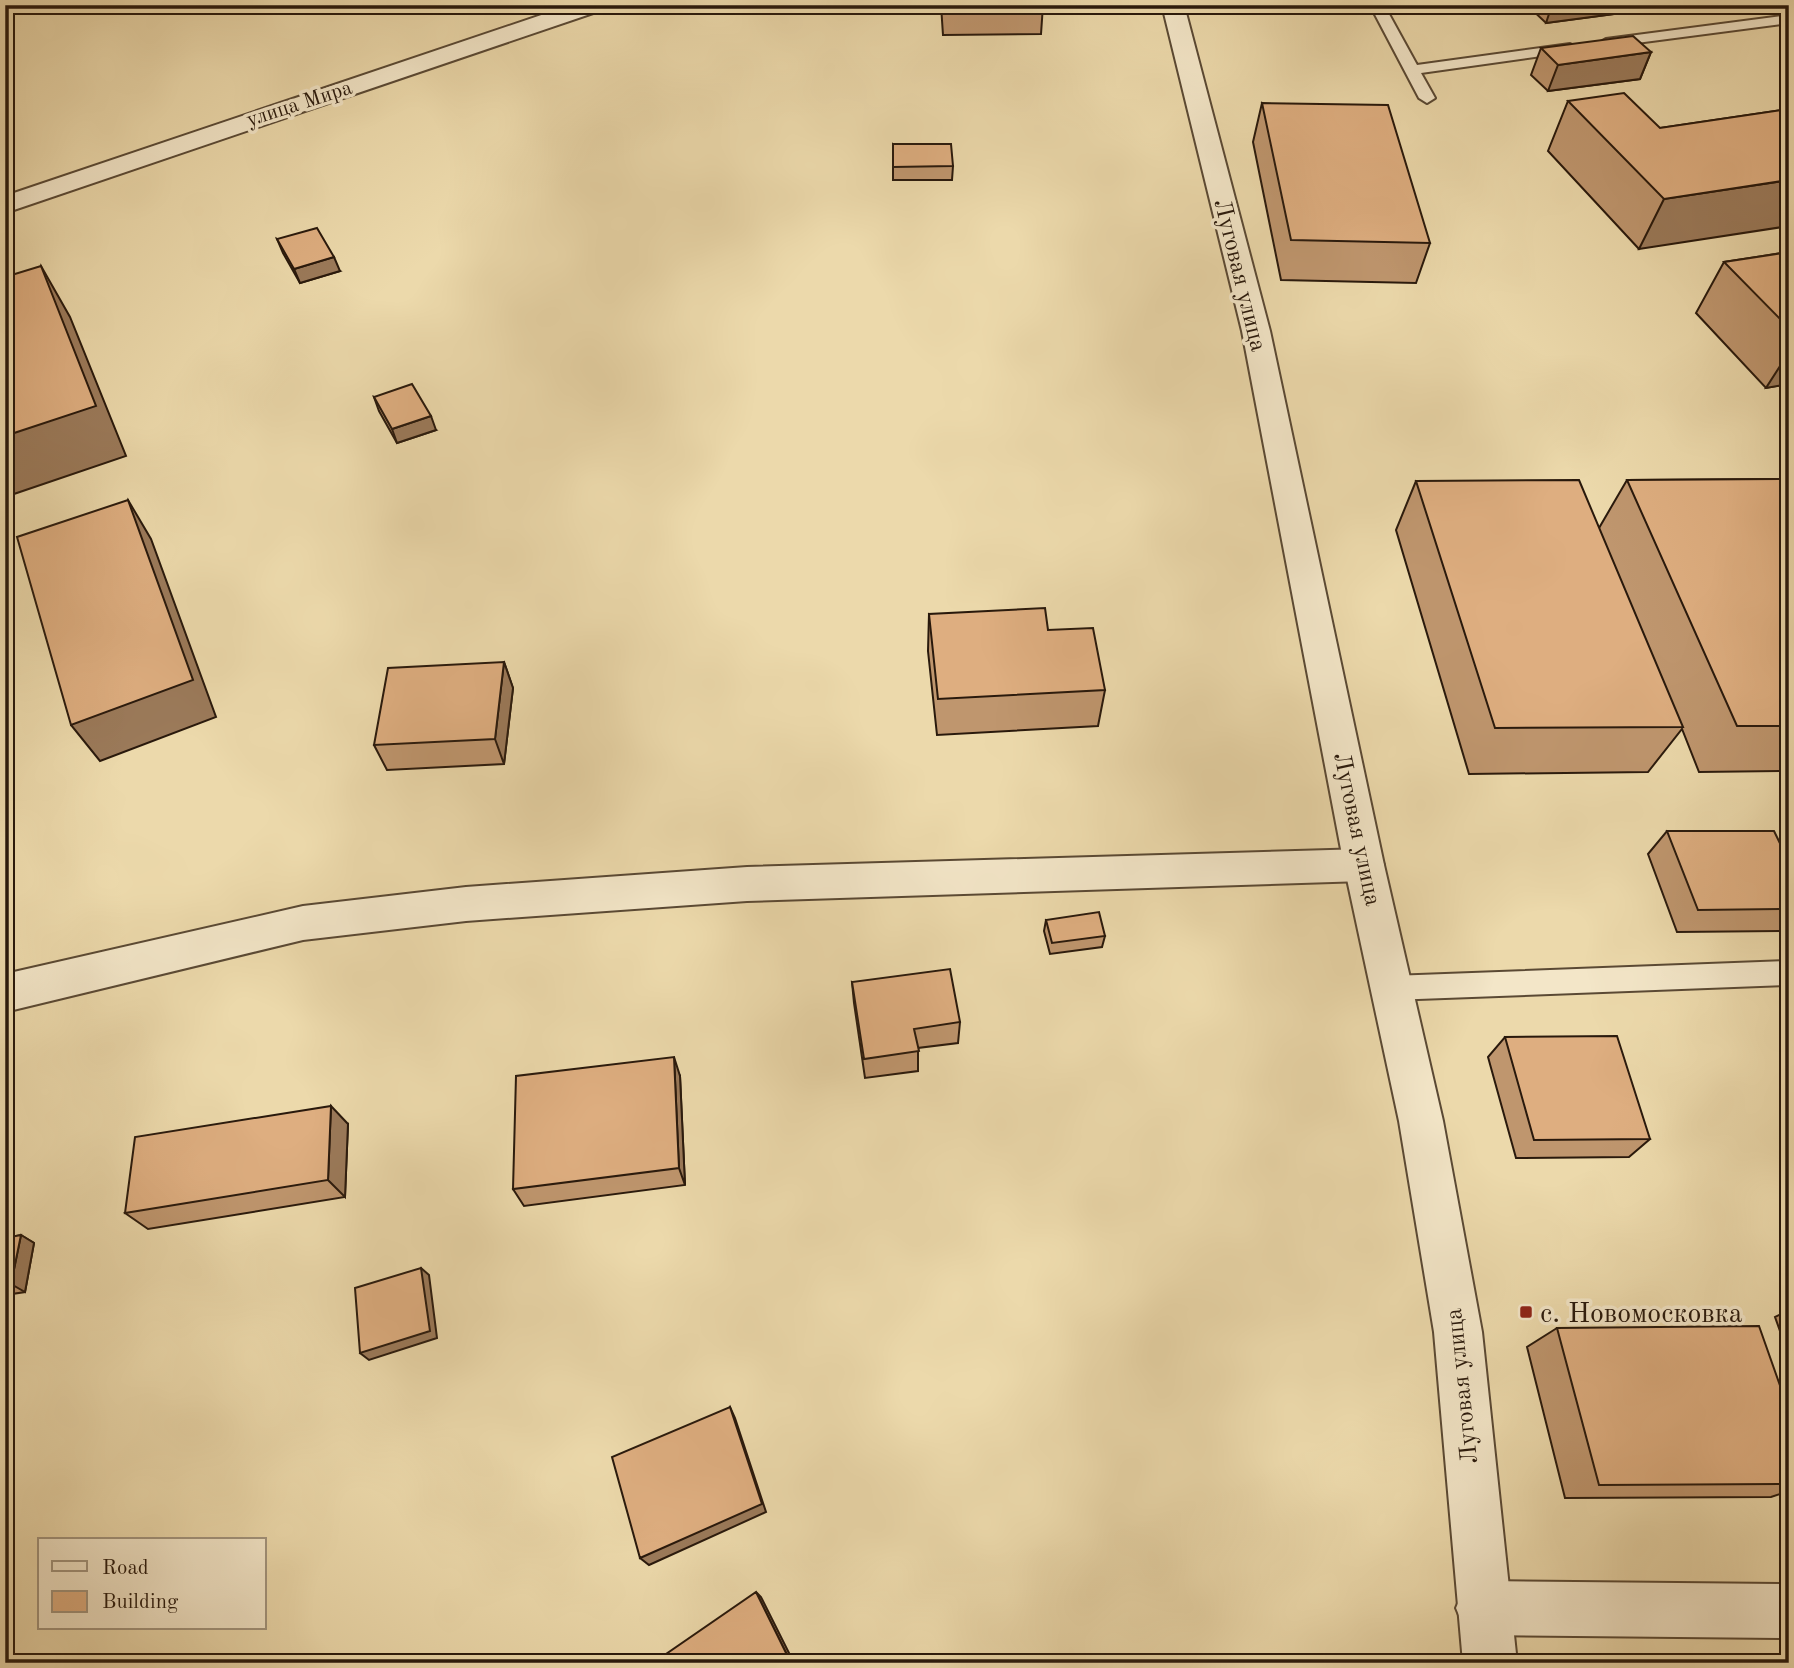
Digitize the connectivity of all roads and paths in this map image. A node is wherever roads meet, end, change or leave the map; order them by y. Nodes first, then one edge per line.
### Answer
1 (594, 5) edge
2 (1173, 5) edge
3 (1377, 5) edge
4 (1789, 19) edge
5 (1412, 70) junction
6 (1427, 98) dead end
7 (5, 205) edge
8 (1364, 865) junction
9 (1789, 974) edge
10 (1391, 988) junction
11 (5, 993) edge
12 (1483, 1608) junction
13 (1789, 1611) edge
14 (1490, 1663) edge

1 - 7 street, улица Мира
2 - 8 street, Луговая улица
3 - 5 lane
4 - 5 lane
5 - 6 lane
8 - 10 street, Луговая улица
8 - 11 street
9 - 10 lane
10 - 12 street, Луговая улица
12 - 13 street
12 - 14 street, Луговая улица

